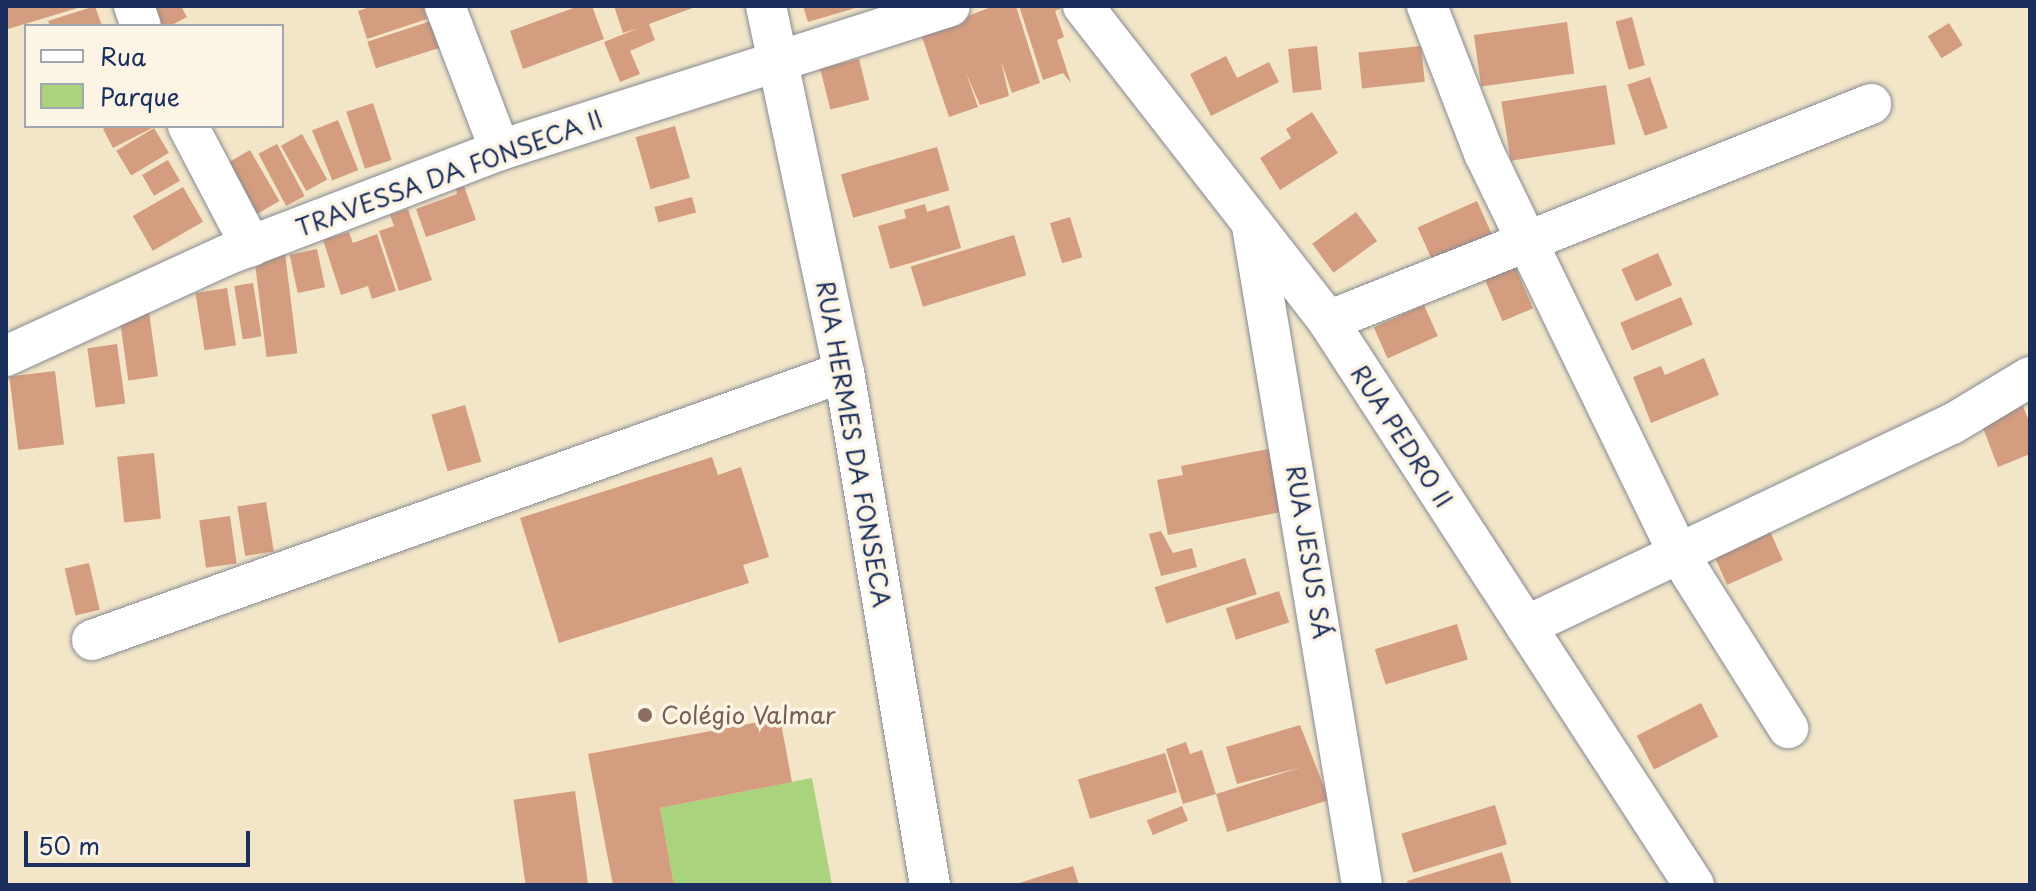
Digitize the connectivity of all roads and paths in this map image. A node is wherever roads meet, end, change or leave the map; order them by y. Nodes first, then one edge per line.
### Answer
1 (445, 6) edge
2 (766, 6) edge
3 (950, 6) edge
4 (1083, 6) edge
5 (1427, 6) edge
6 (777, 63) junction
7 (1871, 104) dead end
8 (189, 128) edge
9 (500, 150) junction
10 (1250, 219) junction
11 (1529, 244) junction
12 (251, 246) junction
13 (1328, 321) junction
14 (6, 356) edge
15 (844, 372) junction
16 (2030, 377) edge
17 (1678, 553) junction
18 (1526, 626) junction
19 (92, 640) dead end
20 (1788, 728) dead end
21 (930, 885) edge
22 (1362, 885) edge
23 (1694, 885) edge

1 - 9 street
2 - 6 street, RUA HERMES DA FONSECA
3 - 6 street, TRAVESSA DA FONSECA II
4 - 10 street, RUA PEDRO II
5 - 11 street
6 - 9 street, TRAVESSA DA FONSECA II
6 - 15 street, RUA HERMES DA FONSECA
7 - 11 street
8 - 12 street
9 - 12 street, TRAVESSA DA FONSECA II
10 - 13 street, RUA PEDRO II
10 - 22 street, RUA JESUS SÁ
11 - 13 street
11 - 17 street
12 - 14 street, TRAVESSA DA FONSECA II
13 - 18 street, RUA PEDRO II
15 - 19 street
15 - 21 street, RUA HERMES DA FONSECA
16 - 17 street
17 - 18 street
17 - 20 street
18 - 23 street, RUA PEDRO II

